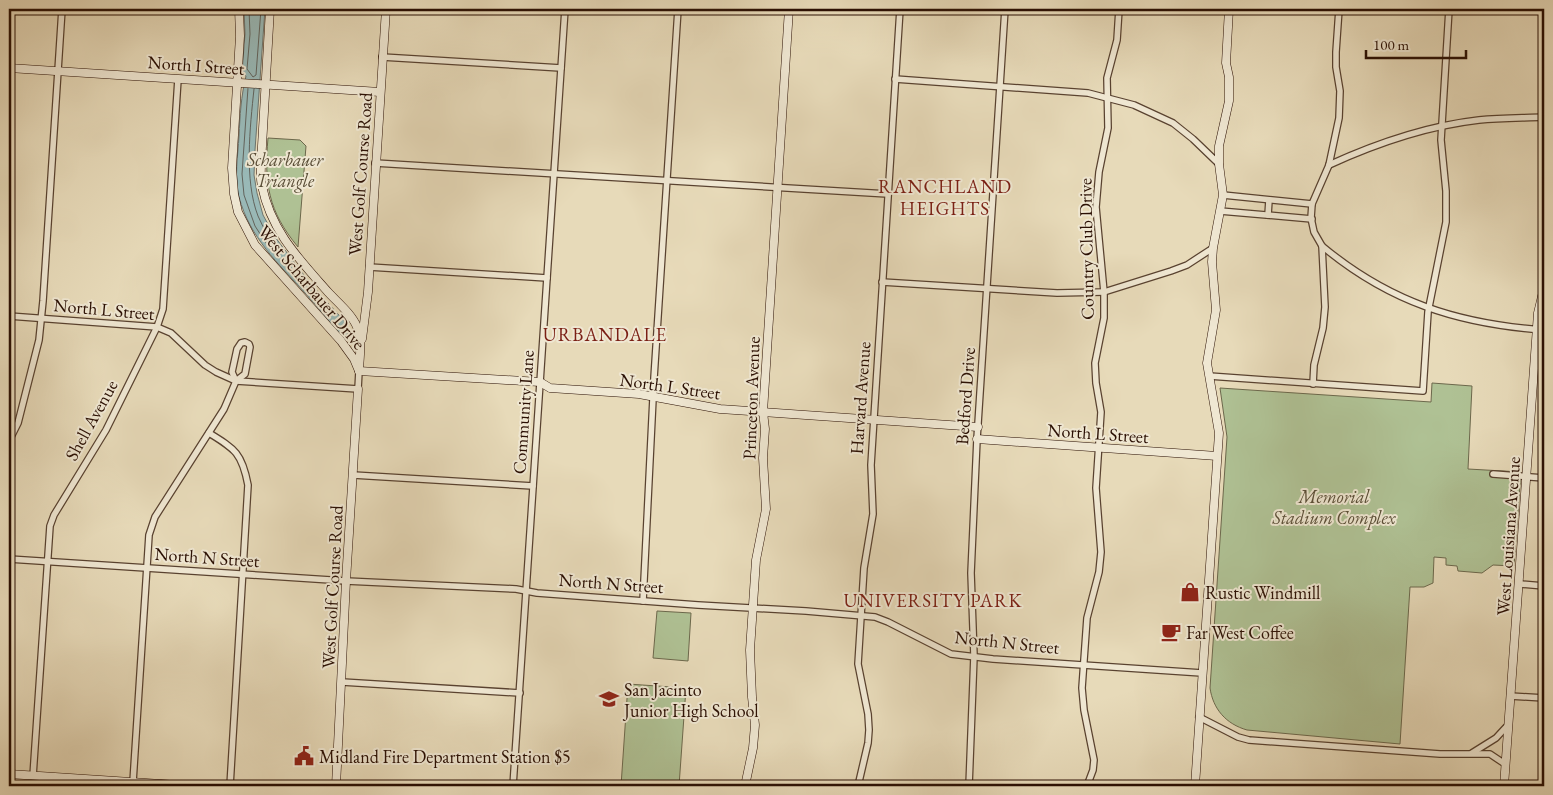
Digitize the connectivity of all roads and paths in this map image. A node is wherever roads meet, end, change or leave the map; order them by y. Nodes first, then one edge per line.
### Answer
1 (62, 9) edge
2 (239, 9) edge
3 (270, 9) edge
4 (386, 9) edge
5 (565, 9) edge
6 (678, 9) edge
7 (790, 9) edge
8 (900, 9) edge
9 (1005, 9) edge
10 (1119, 9) edge
11 (1229, 9) edge
12 (1339, 9) edge
13 (1449, 9) edge
14 (382, 57) junction
15 (9, 68) edge
16 (561, 68) junction
17 (58, 71) junction
18 (178, 79) junction
19 (895, 79) junction
20 (239, 83) junction
21 (263, 84) junction
22 (1000, 87) junction
23 (380, 92) junction
24 (1107, 98) junction
25 (1544, 117) edge
26 (1442, 126) junction
27 (375, 163) junction
28 (1219, 164) junction
29 (1329, 166) junction
30 (554, 175) junction
31 (666, 181) junction
32 (778, 187) junction
33 (888, 194) junction
34 (1223, 195) junction
35 (1269, 200) junction
36 (1312, 204) junction
37 (1220, 210) junction
38 (1268, 215) junction
39 (1312, 219) junction
40 (1322, 246) junction
41 (1212, 248) junction
42 (369, 268) junction
43 (547, 278) junction
44 (882, 282) junction
45 (1544, 288) edge
46 (987, 289) junction
47 (1104, 292) junction
48 (1428, 308) junction
49 (9, 316) edge
50 (41, 318) junction
51 (157, 327) junction
52 (1541, 330) edge
53 (359, 371) junction
54 (1208, 376) junction
55 (236, 381) junction
56 (540, 382) junction
57 (1314, 384) junction
58 (358, 389) junction
59 (653, 396) junction
60 (764, 412) junction
61 (873, 420) junction
62 (978, 428) junction
63 (209, 433) junction
64 (977, 439) junction
65 (9, 441) edge
66 (1099, 448) junction
67 (1218, 456) junction
68 (1493, 474) dead end
69 (352, 475) junction
70 (1527, 477) junction
71 (1544, 478) edge
72 (533, 486) junction
73 (9, 559) edge
74 (46, 562) junction
75 (147, 568) junction
76 (243, 574) junction
77 (346, 581) junction
78 (1520, 584) junction
79 (1544, 586) edge
80 (526, 591) junction
81 (642, 601) junction
82 (753, 607) junction
83 (860, 616) junction
84 (974, 656) junction
85 (1084, 665) junction
86 (1202, 673) junction
87 (342, 682) junction
88 (520, 693) junction
89 (1510, 696) junction
90 (1544, 698) edge
91 (1199, 717) junction
92 (1508, 725) junction
93 (1472, 753) junction
94 (1505, 764) junction
95 (9, 774) edge
96 (33, 776) junction
97 (133, 782) junction
98 (192, 786) edge
99 (230, 786) edge
100 (336, 786) edge
101 (513, 786) edge
102 (745, 786) edge
103 (858, 786) edge
104 (969, 786) edge
105 (1087, 786) edge
106 (1194, 786) edge
107 (1504, 786) edge

1 - 17 street
2 - 20 street, West Scharbauer Drive
3 - 21 street, West Scharbauer Drive
4 - 14 street, West Golf Course Road
5 - 16 street, Community Lane
6 - 31 street
7 - 32 street, Princeton Avenue
8 - 19 street, Harvard Avenue
9 - 22 street, Bedford Drive
10 - 24 street, Country Club Drive
11 - 28 street
12 - 29 street
13 - 26 street
14 - 16 street
14 - 23 street, West Golf Course Road
15 - 17 street, North I Street
16 - 30 street, Community Lane
17 - 18 street, North I Street
17 - 50 street
18 - 20 street, North I Street
18 - 51 street, Shell Avenue
19 - 22 street
19 - 33 street, Harvard Avenue
20 - 21 street, North I Street
20 - 53 street, West Scharbauer Drive
21 - 23 street, North I Street
21 - 53 street, West Scharbauer Drive
22 - 24 street
22 - 46 street, Bedford Drive
23 - 27 street, West Golf Course Road
24 - 28 street
24 - 47 street, Country Club Drive
25 - 26 street
26 - 29 street
26 - 48 street
27 - 30 street
27 - 42 street, West Golf Course Road
28 - 34 street
29 - 36 street
30 - 31 street
30 - 43 street, Community Lane
31 - 32 street
31 - 59 street
32 - 33 street
32 - 60 street, Princeton Avenue
33 - 44 street, Harvard Avenue
34 - 35 street
34 - 37 street
35 - 36 street
35 - 38 street
36 - 39 street
37 - 38 street
37 - 41 street
38 - 39 street
39 - 40 street
40 - 48 street
40 - 57 street
41 - 47 street
41 - 54 street
42 - 43 street
42 - 53 street, West Golf Course Road
43 - 56 street, Community Lane
44 - 46 street
44 - 61 street, Harvard Avenue
45 - 52 street, West Louisiana Avenue
46 - 47 street
46 - 62 street, Bedford Drive
47 - 66 street, Country Club Drive
48 - 52 street
48 - 57 street
49 - 50 street, North L Street
50 - 51 street, North L Street
50 - 65 street
51 - 55 street, North L Street
51 - 74 street, Shell Avenue
52 - 70 street, West Louisiana Avenue
53 - 56 street, North L Street
53 - 58 street
54 - 57 street
54 - 67 street
55 - 55 street
55 - 58 street, North L Street
55 - 63 street
56 - 59 street, North L Street
56 - 72 street, Community Lane
58 - 69 street, West Golf Course Road
59 - 60 street, North L Street
59 - 81 street
60 - 61 street, North L Street
60 - 82 street, Princeton Avenue
61 - 62 street, North L Street
61 - 83 street, Harvard Avenue
62 - 64 street, Bedford Drive
63 - 75 street
63 - 76 street
64 - 66 street, North L Street
64 - 84 street, Bedford Drive
66 - 67 street, North L Street
66 - 85 street, Country Club Drive
67 - 86 street
68 - 70 street
69 - 72 street
69 - 77 street, West Golf Course Road
70 - 71 street
70 - 78 street, West Louisiana Avenue
72 - 80 street, Community Lane
73 - 74 street, North N Street
74 - 75 street, North N Street
74 - 96 street, Shell Avenue
75 - 76 street, North N Street
75 - 97 street
76 - 77 street, North N Street
76 - 99 street
77 - 80 street, North N Street
77 - 87 street, West Golf Course Road
78 - 79 street
78 - 89 street, West Louisiana Avenue
80 - 81 street, North N Street
80 - 88 street, Community Lane
81 - 82 street, North N Street
82 - 83 street, North N Street
82 - 102 street, Princeton Avenue
83 - 84 street, North N Street
83 - 103 street, Harvard Avenue
84 - 85 street, North N Street
84 - 104 street, Bedford Drive
85 - 86 street, North N Street
85 - 105 street, Country Club Drive
86 - 91 street
87 - 88 street
87 - 100 street, West Golf Course Road
88 - 101 street, Community Lane
89 - 90 street
89 - 92 street, West Louisiana Avenue
91 - 93 street
91 - 106 street
92 - 93 street
92 - 94 street, West Louisiana Avenue
93 - 94 street
94 - 107 street, West Louisiana Avenue
95 - 96 street
96 - 97 street
97 - 98 street

